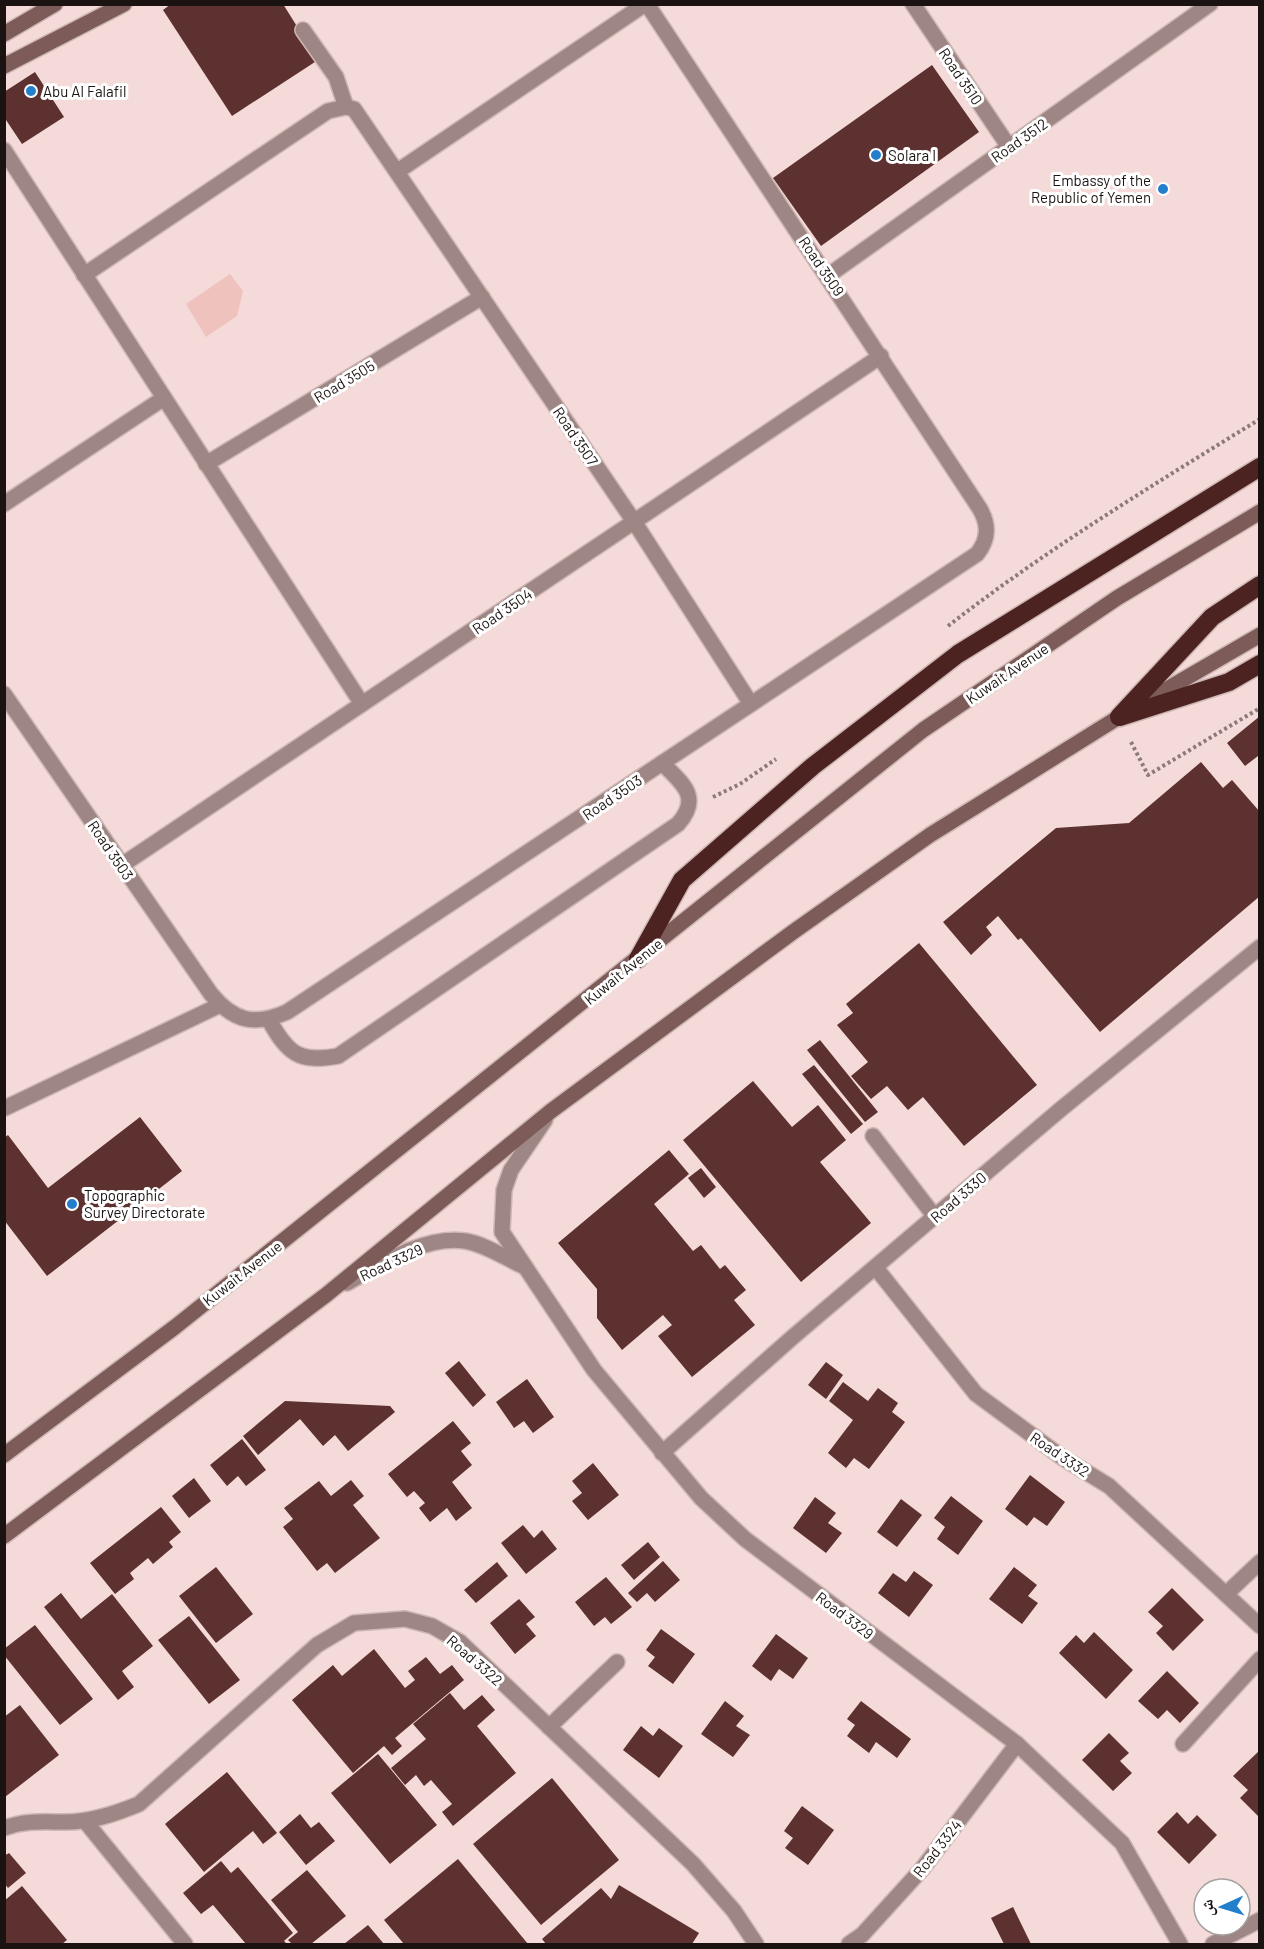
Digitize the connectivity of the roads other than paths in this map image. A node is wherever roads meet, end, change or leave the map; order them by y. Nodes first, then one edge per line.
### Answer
1 (54, 4) edge
2 (124, 4) edge
3 (646, 4) edge
4 (913, 4) edge
5 (1210, 4) edge
6 (303, 30) dead end
7 (4, 33) edge
8 (4, 66) edge
9 (346, 107) junction
10 (1009, 147) junction
11 (4, 150) edge
12 (398, 171) junction
13 (84, 275) junction
14 (828, 275) junction
15 (483, 297) junction
16 (881, 356) junction
17 (164, 398) junction
18 (206, 464) junction
19 (1260, 467) edge
20 (4, 504) edge
21 (1260, 512) edge
22 (635, 523) junction
23 (987, 533) joint
24 (1260, 585) edge
25 (1260, 635) edge
26 (1260, 664) edge
27 (4, 694) edge
28 (362, 704) junction
29 (751, 704) junction
30 (1118, 718) junction
31 (662, 763) junction
32 (122, 865) junction
33 (1260, 947) edge
34 (638, 959) junction
35 (220, 1005) junction
36 (269, 1020) junction
37 (5, 1108) edge
38 (551, 1111) junction
39 (873, 1136) dead end
40 (935, 1217) junction
41 (525, 1267) junction
42 (876, 1268) junction
43 (326, 1294) junction
44 (662, 1453) junction
45 (4, 1455) edge
46 (4, 1536) edge
47 (1260, 1562) edge
48 (1226, 1594) junction
49 (1260, 1626) edge
50 (1260, 1659) edge
51 (617, 1662) dead end
52 (549, 1727) junction
53 (1017, 1744) junction
54 (1183, 1744) dead end
55 (85, 1821) junction
56 (4, 1828) edge
57 (1260, 1920) edge
58 (185, 1944) edge
59 (756, 1944) edge
60 (849, 1944) edge
61 (1180, 1944) edge
62 (1214, 1944) edge

1 - 7 main road
2 - 8 main road
3 - 12 street
3 - 14 street, Road 3509
4 - 10 street, Road 3510
5 - 10 street, Road 3512
6 - 9 street, Road 3507
9 - 12 street, Road 3507
9 - 13 street
10 - 14 street, Road 3512
11 - 13 street
12 - 15 street, Road 3507
13 - 17 street
14 - 16 street, Road 3509
15 - 18 street, Road 3505
15 - 22 street, Road 3507
16 - 22 street, Road 3504
16 - 23 street, Road 3509
17 - 18 street
17 - 20 street
18 - 28 street
19 - 34 highway
21 - 34 main road, Kuwait Avenue
22 - 28 street, Road 3504
22 - 29 street, Road 3507
23 - 29 street, Road 3503
24 - 30 highway
25 - 30 main road
26 - 30 highway
27 - 32 street, Road 3503
28 - 32 street, Road 3504
29 - 31 street, Road 3503
30 - 38 main road
31 - 36 street, Road 3503
31 - 36 street
32 - 35 street, Road 3503
33 - 40 street, Road 3330
34 - 45 main road, Kuwait Avenue
35 - 36 street, Road 3503
35 - 37 street
38 - 41 street, Road 3329
38 - 43 main road
39 - 40 street
40 - 42 street, Road 3330
41 - 43 street, Road 3329
41 - 44 street, Road 3329
42 - 44 street, Road 3330
42 - 48 street, Road 3332
43 - 46 main road
44 - 53 street, Road 3329
47 - 48 street
48 - 49 street, Road 3332
50 - 54 street
51 - 52 street
52 - 55 street, Road 3322
52 - 59 street, Road 3322
53 - 60 street, Road 3324
53 - 61 street, Road 3329
55 - 56 street, Road 3322
55 - 58 street
57 - 62 street

